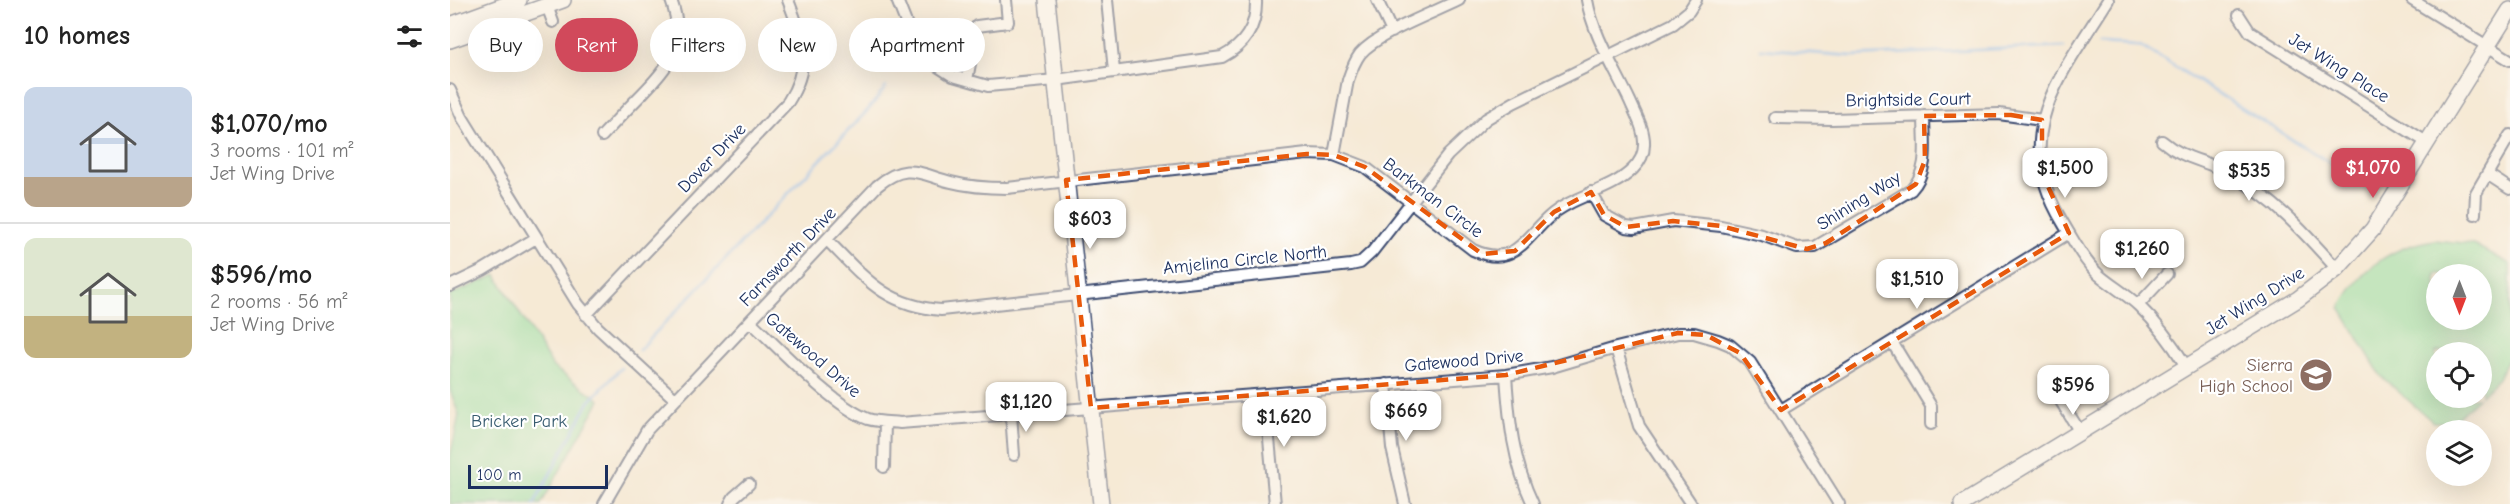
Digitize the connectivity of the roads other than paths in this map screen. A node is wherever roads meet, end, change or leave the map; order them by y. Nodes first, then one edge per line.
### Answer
1 (519, 0) edge
2 (563, 0) edge
3 (671, 0) edge
4 (788, 0) edge
5 (897, 0) edge
6 (1006, 0) edge
7 (1047, 0) edge
8 (1107, 0) edge
9 (1256, 0) edge
10 (1377, 0) edge
11 (1459, 0) edge
12 (1587, 0) edge
13 (1696, 0) edge
14 (2108, 0) edge
15 (2412, 0) edge
16 (547, 6) junction
17 (2510, 10) edge
18 (2239, 15) dead end
19 (553, 22) dead end
20 (450, 25) edge
21 (1392, 33) junction
22 (450, 40) edge
23 (2488, 46) junction
24 (1609, 55) junction
25 (2510, 60) edge
26 (1114, 71) junction
27 (967, 80) junction
28 (1056, 80) junction
29 (450, 90) edge
30 (1924, 116) junction
31 (1775, 118) dead end
32 (2042, 120) junction
33 (2510, 135) edge
34 (602, 136) dead end
35 (2162, 141) dead end
36 (2428, 143) junction
37 (1334, 155) junction
38 (2487, 174) junction
39 (1066, 180) junction
40 (2510, 189) edge
41 (1591, 192) junction
42 (1411, 202) junction
43 (2475, 214) dead end
44 (2069, 233) junction
45 (536, 238) junction
46 (827, 240) junction
47 (2337, 269) junction
48 (2168, 274) dead end
49 (450, 286) edge
50 (1078, 295) junction
51 (2138, 305) junction
52 (586, 315) junction
53 (750, 321) junction
54 (1893, 342) junction
55 (1616, 348) junction
56 (2186, 366) junction
57 (1506, 375) junction
58 (2049, 382) dead end
59 (1386, 384) junction
60 (1265, 395) junction
61 (675, 399) junction
62 (1091, 408) junction
63 (1781, 410) junction
64 (1011, 414) junction
65 (885, 422) junction
66 (1931, 424) dead end
67 (2080, 432) junction
68 (1014, 455) dead end
69 (884, 467) dead end
70 (749, 484) dead end
71 (604, 504) edge
72 (730, 504) edge
73 (1101, 504) edge
74 (1275, 504) edge
75 (1405, 504) edge
76 (1533, 504) edge
77 (1692, 504) edge
78 (1839, 504) edge
79 (1962, 504) edge

1 - 20 main road
2 - 16 main road
3 - 34 street
4 - 52 street, Dover Drive
5 - 27 street
6 - 27 street
7 - 28 main road
8 - 26 street
9 - 26 street
10 - 21 street
11 - 21 street
12 - 24 street, Barkman Circle
13 - 24 street, Amjelina Circle North
14 - 32 street
15 - 23 street
16 - 19 street
16 - 22 main road
17 - 23 main road, Jet Wing Drive
18 - 36 street, Jet Wing Place
21 - 37 street
23 - 25 street
23 - 36 main road, Jet Wing Drive
24 - 41 street, Barkman Circle
24 - 42 street, Amjelina Circle North
26 - 28 street
27 - 28 street
28 - 39 main road
29 - 45 street
30 - 31 street, Brightside Court
30 - 32 street, Brightside Court
30 - 41 street, Shining Way
32 - 44 street
33 - 38 street
35 - 47 street
36 - 47 main road, Jet Wing Drive
37 - 39 street, Barkman Circle
37 - 42 street, Barkman Circle
38 - 40 street
38 - 43 street
39 - 46 street, Farnsworth Drive
39 - 50 main road
41 - 42 street, Barkman Circle
42 - 50 street, Amjelina Circle North
44 - 51 street
44 - 54 street
45 - 49 street
45 - 52 street
46 - 50 street, Amjelina Circle North
46 - 53 street, Farnsworth Drive
47 - 56 main road, Jet Wing Drive
48 - 51 street
50 - 62 main road
51 - 56 street
52 - 61 street
53 - 61 street, Farnsworth Drive
53 - 65 street, Gatewood Drive
54 - 63 street
54 - 66 street
55 - 57 street, Gatewood Drive
55 - 63 street, Gatewood Drive
55 - 77 street
56 - 67 main road, Jet Wing Drive
57 - 59 street, Gatewood Drive
57 - 76 street
58 - 67 street
59 - 60 street, Gatewood Drive
59 - 75 street
60 - 62 street, Gatewood Drive
60 - 74 street
61 - 71 street, Farnsworth Drive
62 - 64 street, Gatewood Drive
62 - 73 main road
63 - 78 street, Gatewood Drive
64 - 65 street, Gatewood Drive
64 - 68 street
65 - 69 street
67 - 79 main road, Jet Wing Drive
70 - 72 street

